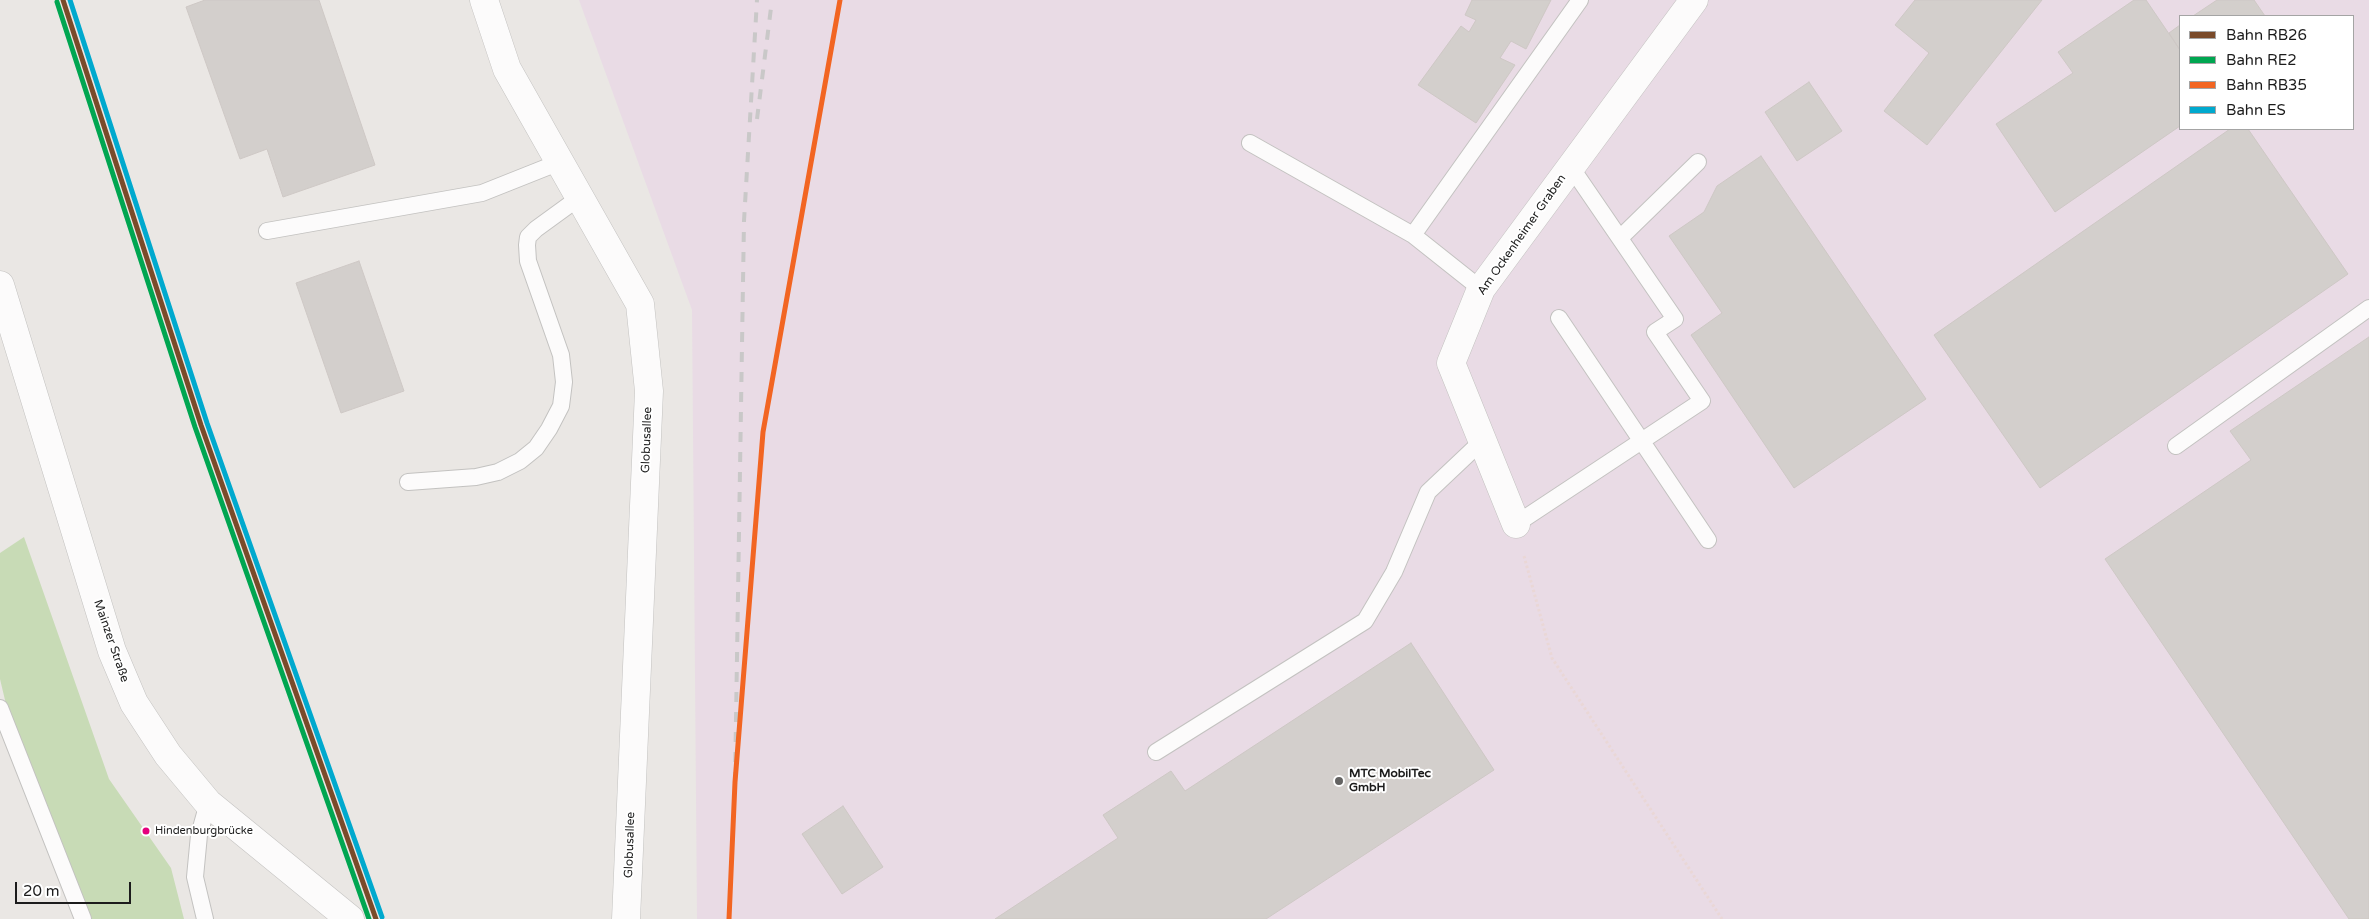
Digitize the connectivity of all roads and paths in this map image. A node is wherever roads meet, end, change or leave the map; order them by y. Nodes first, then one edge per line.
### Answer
1 (484, 0) edge
2 (1580, 0) edge
3 (1694, 0) edge
4 (1250, 143) dead end
5 (560, 162) junction
6 (1698, 162) dead end
7 (1571, 166) junction
8 (580, 197) junction
9 (267, 231) dead end
10 (1413, 235) junction
11 (1620, 238) junction
12 (0, 285) edge
13 (1481, 288) junction
14 (2369, 308) edge
15 (1559, 318) dead end
16 (1482, 441) junction
17 (1641, 441) junction
18 (2176, 446) dead end
19 (408, 482) dead end
20 (1516, 524) junction
21 (1708, 540) dead end
22 (0, 708) edge
23 (1156, 752) dead end
24 (208, 803) junction
25 (83, 919) edge
26 (205, 919) edge
27 (350, 919) edge
28 (626, 919) edge
29 (1722, 919) edge

1 - 5 street, Globusallee
2 - 10 lane
3 - 7 street, Am Ockenheimer Graben
4 - 10 lane
5 - 8 street, Globusallee
5 - 9 lane
6 - 11 lane
7 - 11 lane
7 - 13 street, Am Ockenheimer Graben
8 - 19 lane
8 - 28 street, Globusallee
10 - 13 lane
11 - 17 lane
12 - 24 street, Mainzer Straße
13 - 16 street, Am Ockenheimer Graben
14 - 18 lane
15 - 17 lane
16 - 20 street, Am Ockenheimer Graben
16 - 23 lane
17 - 20 lane
17 - 21 lane
20 - 29 path
22 - 25 lane
24 - 26 lane
24 - 27 street, Mainzer Straße

